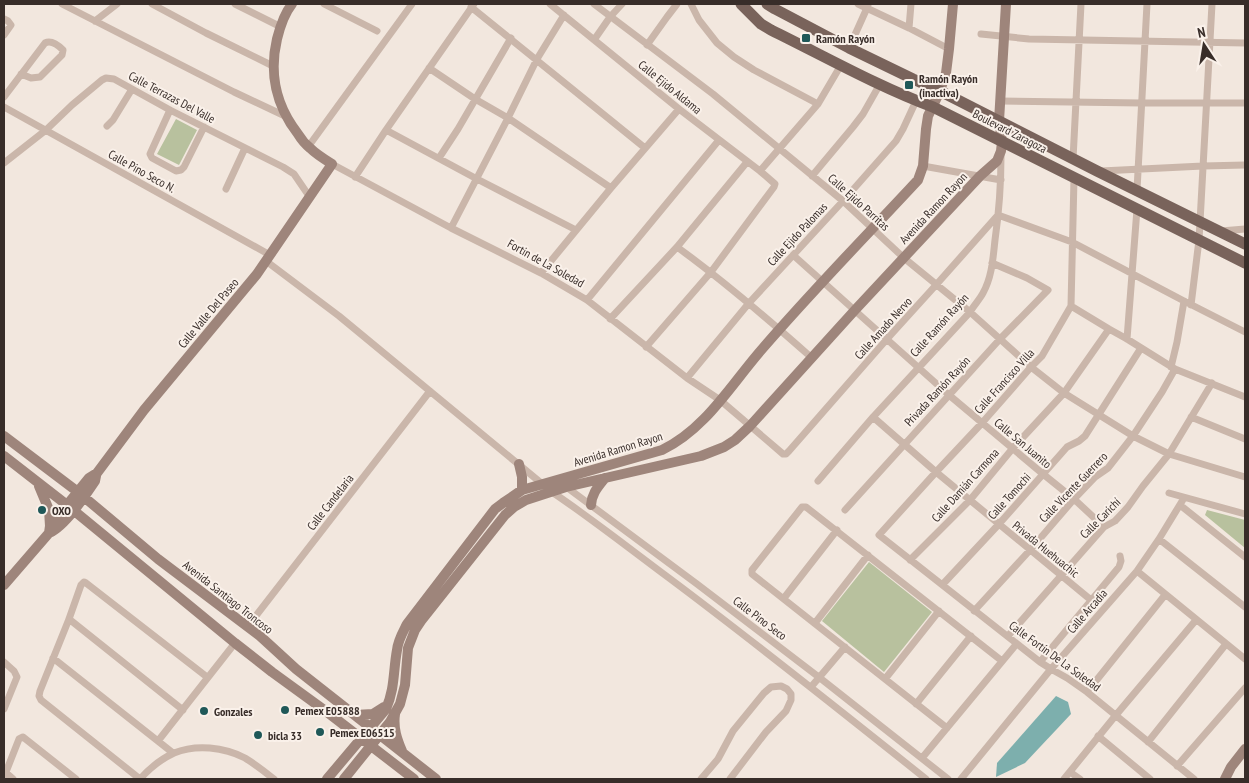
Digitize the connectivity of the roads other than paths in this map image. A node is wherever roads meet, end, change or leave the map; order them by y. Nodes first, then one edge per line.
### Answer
1 (62, 4) edge
2 (117, 4) edge
3 (152, 4) edge
4 (234, 4) edge
5 (292, 4) edge
6 (324, 4) edge
7 (412, 4) edge
8 (550, 4) edge
9 (594, 4) edge
10 (622, 4) edge
11 (678, 4) edge
12 (691, 4) edge
13 (741, 4) edge
14 (767, 4) edge
15 (858, 4) edge
16 (912, 4) edge
17 (953, 4) edge
18 (1006, 4) edge
19 (1081, 4) edge
20 (1147, 4) edge
21 (1212, 4) edge
22 (473, 5) edge
23 (868, 6) edge
24 (564, 16) junction
25 (610, 18) junction
26 (4, 19) edge
27 (95, 21) junction
28 (281, 27) junction
29 (908, 28) junction
30 (377, 31) dead end
31 (981, 34) dead end
32 (4, 35) edge
33 (1004, 36) junction
34 (511, 38) junction
35 (594, 40) junction
36 (1079, 40) junction
37 (1145, 41) junction
38 (1210, 43) junction
39 (1245, 43) edge
40 (647, 46) junction
41 (849, 48) junction
42 (949, 49) junction
43 (537, 59) junction
44 (842, 65) junction
45 (273, 66) junction
46 (429, 68) junction
47 (21, 74) junction
48 (880, 84) junction
49 (132, 90) junction
50 (940, 91) junction
51 (4, 98) edge
52 (475, 99) junction
53 (916, 101) junction
54 (1000, 101) junction
55 (1076, 102) junction
56 (1141, 103) junction
57 (1206, 103) junction
58 (1245, 103) edge
59 (818, 104) junction
60 (4, 107) edge
61 (933, 107) junction
62 (679, 109) junction
63 (170, 110) junction
64 (285, 116) junction
65 (508, 118) junction
66 (999, 121) junction
67 (107, 126) dead end
68 (204, 128) junction
69 (46, 130) junction
70 (386, 130) junction
71 (719, 140) junction
72 (308, 147) junction
73 (1002, 147) junction
74 (245, 148) junction
75 (646, 148) junction
76 (779, 150) junction
77 (439, 158) junction
78 (1073, 159) junction
79 (747, 162) junction
80 (4, 163) edge
81 (332, 164) junction
82 (923, 166) junction
83 (1204, 166) junction
84 (1245, 166) edge
85 (1138, 169) junction
86 (760, 171) junction
87 (1097, 171) junction
88 (355, 176) junction
89 (812, 176) junction
90 (980, 176) junction
91 (1074, 178) junction
92 (477, 179) junction
93 (1001, 180) junction
94 (611, 188) junction
95 (226, 190) dead end
96 (1137, 190) junction
97 (309, 196) junction
98 (843, 201) junction
99 (1137, 209) junction
100 (998, 215) junction
101 (1200, 221) junction
102 (451, 228) junction
103 (1245, 228) edge
104 (872, 229) junction
105 (576, 230) junction
106 (1221, 231) junction
107 (1199, 240) junction
108 (1072, 242) junction
109 (1245, 244) edge
110 (677, 247) junction
111 (793, 255) junction
112 (268, 258) junction
113 (904, 258) junction
114 (992, 263) junction
115 (1245, 263) edge
116 (541, 272) junction
117 (710, 272) junction
118 (1132, 274) junction
119 (823, 282) junction
120 (936, 285) junction
121 (587, 300) junction
122 (749, 303) junction
123 (1188, 303) junction
124 (1071, 306) junction
125 (855, 310) junction
126 (970, 312) junction
127 (610, 319) junction
128 (779, 329) junction
129 (1109, 329) junction
130 (1245, 332) edge
131 (1000, 339) junction
132 (1127, 339) junction
133 (886, 340) junction
134 (646, 347) junction
135 (1141, 348) junction
136 (812, 358) junction
137 (918, 367) junction
138 (1031, 367) junction
139 (1173, 368) junction
140 (687, 378) junction
141 (1212, 383) junction
142 (430, 391) junction
143 (1064, 393) junction
144 (949, 395) junction
145 (1245, 397) edge
146 (720, 400) junction
147 (1098, 415) junction
148 (873, 417) junction
149 (1191, 417) junction
150 (982, 423) junction
151 (750, 426) junction
152 (4, 436) edge
153 (1133, 436) junction
154 (1245, 439) edge
155 (904, 444) junction
156 (1013, 448) junction
157 (783, 454) joint
158 (1169, 454) junction
159 (4, 456) edge
160 (519, 464) junction
161 (936, 472) junction
162 (1043, 474) junction
163 (93, 476) junction
164 (1245, 477) edge
165 (605, 478) junction
166 (60, 479) junction
167 (556, 480) junction
168 (818, 481) dead end
169 (38, 483) junction
170 (543, 484) junction
171 (566, 487) junction
172 (522, 490) junction
173 (552, 492) junction
174 (1169, 494) dead end
175 (79, 497) junction
176 (1184, 498) junction
177 (1074, 499) junction
178 (970, 500) junction
179 (591, 505) junction
180 (1180, 505) junction
181 (70, 508) junction
182 (845, 510) dead end
183 (1245, 514) edge
184 (999, 524) junction
185 (1104, 528) junction
186 (49, 530) junction
187 (837, 530) junction
188 (879, 535) joint
189 (1159, 539) junction
190 (1031, 549) junction
191 (868, 555) junction
192 (1120, 556) dead end
193 (1245, 557) edge
194 (910, 560) junction
195 (1137, 571) junction
196 (1061, 575) junction
197 (943, 584) junction
198 (4, 585) edge
199 (1165, 595) junction
200 (784, 598) junction
201 (1091, 600) junction
202 (1245, 607) edge
203 (939, 611) junction
204 (974, 611) junction
205 (68, 619) junction
206 (1196, 620) junction
207 (815, 623) junction
208 (248, 626) junction
209 (970, 636) junction
210 (1008, 636) junction
211 (235, 643) junction
212 (1226, 644) junction
213 (845, 647) junction
214 (1014, 647) dead end
215 (53, 658) junction
216 (1245, 660) edge
217 (1002, 661) junction
218 (4, 662) edge
219 (1040, 662) junction
220 (1051, 669) junction
221 (207, 678) junction
222 (820, 678) junction
223 (885, 679) junction
224 (811, 687) junction
225 (1245, 688) edge
226 (1087, 692) junction
227 (916, 704) junction
228 (4, 709) edge
229 (391, 709) junction
230 (182, 710) junction
231 (355, 715) junction
232 (1116, 715) junction
233 (370, 727) junction
234 (947, 728) junction
235 (380, 735) junction
236 (1098, 736) junction
237 (362, 738) junction
238 (158, 741) junction
239 (1148, 742) junction
240 (372, 746) junction
241 (1245, 749) edge
242 (173, 753) junction
243 (404, 754) junction
244 (922, 758) junction
245 (1177, 766) junction
246 (1070, 772) junction
247 (5, 775) edge
248 (14, 779) edge
249 (76, 779) edge
250 (140, 779) edge
251 (274, 779) edge
252 (328, 779) edge
253 (344, 779) edge
254 (414, 779) edge
255 (436, 779) edge
256 (701, 779) edge
257 (730, 779) edge
258 (926, 779) edge
259 (948, 779) edge
260 (961, 779) edge
261 (1064, 779) edge
262 (1080, 779) edge
263 (1150, 779) edge
264 (1194, 779) edge
265 (1225, 779) edge

1 - 27 street
2 - 27 street
3 - 45 street
4 - 28 street
5 - 28 main road
6 - 30 street
7 - 72 street
8 - 24 street, Calle Ejido Aldama
9 - 25 street, Calle Ejido Parritas
10 - 25 street
11 - 40 street
12 - 59 street
13 - 44 main road, Boulevard Zaragoza
14 - 41 main road, Boulevard Zaragoza
15 - 23 street
16 - 29 street
17 - 42 main road, Avenida Ramon Rayon
18 - 33 main road, Calle Ramón Rayón
19 - 36 street
20 - 37 street
21 - 38 street, Calle Vicente Guerrero
22 - 34 street
22 - 46 street
23 - 29 street
23 - 41 street
24 - 35 street, Calle Ejido Aldama
24 - 43 street
25 - 35 street
25 - 40 street, Calle Ejido Parritas
26 - 32 street
27 - 64 street
28 - 45 main road
29 - 42 street
31 - 33 street
33 - 36 street
33 - 54 main road, Calle Ramón Rayón
34 - 43 street
34 - 52 street
35 - 62 street, Calle Ejido Aldama
36 - 37 street
36 - 55 street
37 - 38 street
37 - 56 street
38 - 39 street
38 - 57 street, Calle Vicente Guerrero
40 - 76 street, Calle Ejido Parritas
41 - 50 main road, Boulevard Zaragoza
42 - 50 main road, Avenida Ramon Rayon
43 - 65 street
43 - 75 street
44 - 48 main road, Boulevard Zaragoza
44 - 59 street
45 - 64 main road
46 - 52 street
46 - 70 street
47 - 47 street
47 - 51 street
48 - 53 main road, Boulevard Zaragoza
48 - 89 street
49 - 63 street, Calle Terrazas Del Valle
49 - 67 street
49 - 69 street, Calle Terrazas Del Valle
50 - 61 main road, Avenida Ramon Rayon
50 - 66 main road, Boulevard Zaragoza
52 - 65 street
52 - 77 street
53 - 61 main road, Boulevard Zaragoza
53 - 98 street, Calle Ejido Palomas
54 - 55 street
54 - 66 main road, Calle Ramón Rayón
55 - 56 street
55 - 78 street
56 - 57 street
56 - 85 street
57 - 58 street
57 - 83 street, Calle Vicente Guerrero
59 - 76 street
60 - 69 street, Calle Pino Seco N.
61 - 73 main road, Boulevard Zaragoza
61 - 82 main road, Avenida Ramon Rayon
62 - 71 street, Calle Ejido Aldama
62 - 75 street
63 - 68 street, Calle Terrazas Del Valle
63 - 68 street
64 - 72 main road, Fortin de La Soledad
65 - 92 street
65 - 94 street
66 - 73 main road, Calle Ramón Rayón
66 - 78 main road, Boulevard Zaragoza
68 - 74 street, Calle Terrazas Del Valle
69 - 80 street, Calle Terrazas Del Valle
69 - 112 street, Calle Pino Seco N.
70 - 77 street
70 - 88 street
71 - 79 street, Calle Ejido Aldama
71 - 121 street
72 - 81 main road, Fortin de La Soledad
73 - 90 main road
73 - 91 main road, Boulevard Zaragoza
73 - 93 street, Calle Ramón Rayón
74 - 95 street
74 - 97 street, Calle Terrazas Del Valle
75 - 94 street
76 - 86 street
76 - 89 street, Calle Ejido Parritas
77 - 92 street
78 - 87 main road, Boulevard Zaragoza
79 - 86 street, Calle Ejido Aldama
79 - 110 street
81 - 88 street, Fortin de La Soledad
81 - 97 main road, Calle Valle Del Paseo
82 - 90 street
82 - 104 main road, Avenida Ramon Rayon
83 - 84 street
83 - 85 street
83 - 101 street, Calle Vicente Guerrero
85 - 87 street
85 - 96 street
86 - 117 street, Calle Ejido Aldama
87 - 96 main road, Boulevard Zaragoza
88 - 102 street, Fortin de La Soledad
89 - 98 street, Calle Ejido Parritas
90 - 93 street
90 - 113 main road, Avenida Ramon Rayon
91 - 99 main road, Boulevard Zaragoza
91 - 108 street, Calle Francisco Villa
92 - 102 street
92 - 105 street
93 - 100 street, Calle Ramón Rayón
94 - 105 street
96 - 101 main road, Boulevard Zaragoza
97 - 112 main road, Calle Valle Del Paseo
98 - 104 street, Calle Ejido Parritas
98 - 111 street, Calle Ejido Palomas
99 - 107 main road, Boulevard Zaragoza
99 - 118 street
100 - 108 street
100 - 114 street, Calle Ramón Rayón
100 - 120 street, Calle Amado Nervo
101 - 106 main road, Boulevard Zaragoza
101 - 107 street, Calle Vicente Guerrero
102 - 116 street, Fortin de La Soledad
103 - 106 street
104 - 113 street, Calle Ejido Parritas
104 - 119 main road, Avenida Ramon Rayon
105 - 116 street
106 - 109 main road, Boulevard Zaragoza
107 - 115 main road, Boulevard Zaragoza
107 - 123 street, Calle Vicente Guerrero
108 - 118 street
108 - 124 street, Calle Francisco Villa
110 - 117 street
110 - 127 street
111 - 119 street, Calle San Juanito
111 - 122 street, Calle Ejido Palomas
112 - 142 street, Calle Pino Seco N.
112 - 163 main road, Calle Valle Del Paseo
113 - 120 street, Calle Ejido Parritas
113 - 125 main road, Avenida Ramon Rayon
114 - 126 street, Calle Ramón Rayón
114 - 131 street, Privada Ramón Rayón
116 - 121 street, Fortin de La Soledad
117 - 122 street
117 - 134 street
118 - 123 street
118 - 132 street
119 - 125 street, Calle San Juanito
119 - 128 main road, Avenida Ramon Rayon
120 - 126 street, Calle Ejido Parritas
120 - 133 street, Calle Amado Nervo
121 - 127 street, Fortin de La Soledad
122 - 128 street
122 - 140 street, Calle Ejido Palomas
123 - 130 street
123 - 139 street, Calle Vicente Guerrero
124 - 129 street
124 - 138 street, Calle Francisco Villa
125 - 133 street, Calle San Juanito
125 - 136 main road, Avenida Ramon Rayon
126 - 131 street, Calle Ejido Parritas
126 - 137 street, Calle Ramón Rayón
127 - 134 street, Fortin de La Soledad
128 - 136 street
128 - 146 main road, Avenida Ramon Rayon
129 - 132 street
129 - 143 street, Calle Damián Carmona
131 - 138 street, Calle Ejido Parritas
131 - 144 street, Privada Ramón Rayón
132 - 135 street
133 - 137 street, Calle San Juanito
133 - 157 street, Calle Amado Nervo
134 - 140 street, Fortin de La Soledad
135 - 139 street
135 - 147 street, Calle Tomochi
136 - 151 main road, Avenida Ramon Rayon
137 - 144 street, Calle San Juanito
137 - 148 street, Calle Ramón Rayón
138 - 143 street, Calle Ejido Parritas
138 - 150 street, Calle Francisco Villa
139 - 141 street
139 - 153 street, Calle Vicente Guerrero
140 - 146 street, Fortin de La Soledad
141 - 145 street
141 - 149 street, Calle Carichí
142 - 160 street, Calle Pino Seco
142 - 208 street, Calle Candelaria
143 - 147 street, Calle Ejido Parritas
143 - 156 street, Calle Damián Carmona
144 - 150 street, Calle San Juanito
144 - 155 street, Privada Ramón Rayón
146 - 151 street, Fortin de La Soledad
146 - 167 main road, Avenida Ramon Rayon
147 - 153 street, Calle Ejido Parritas
147 - 162 street, Calle Tomochi
148 - 155 street, Privada Huehuachic
148 - 168 street, Calle Ramón Rayón
149 - 154 street
149 - 158 street, Calle Carichí
150 - 156 street, Calle San Juanito
150 - 161 street, Calle Francisco Villa
151 - 157 street, Fortin de La Soledad
151 - 165 main road, Avenida Ramon Rayon
152 - 166 main road, Avenida Santiago Troncoso
153 - 158 street, Calle Ejido Parritas
153 - 177 street, Calle Vicente Guerrero
155 - 161 street, Privada Huehuachic
155 - 182 street, Privada Ramón Rayón
156 - 162 street, Calle San Juanito
156 - 178 street, Calle Damián Carmona
158 - 164 street, Calle Ejido Parritas
158 - 185 street, Calle Carichí
159 - 169 main road
160 - 170 street, Calle Pino Seco
160 - 172 main road
161 - 178 street, Privada Huehuachic
161 - 188 street, Calle Francisco Villa
162 - 177 street, Calle San Juanito
162 - 184 street, Calle Tomochi
163 - 166 main road
163 - 175 main road, Calle Valle Del Paseo
165 - 171 main road, Avenida Ramon Rayon
165 - 179 main road
166 - 175 main road, Avenida Santiago Troncoso
167 - 170 main road, Avenida Ramon Rayon
167 - 171 street, Calle Pino Seco
169 - 181 main road
169 - 186 main road
170 - 172 main road, Avenida Ramon Rayon
170 - 173 street, Calle Pino Seco
171 - 173 main road, Avenida Ramon Rayon
171 - 179 street, Calle Pino Seco
172 - 229 main road, Avenida Ramon Rayon
173 - 224 street, Calle Pino Seco
173 - 229 main road, Avenida Ramon Rayon
174 - 176 street
175 - 181 main road, Calle Valle Del Paseo
175 - 208 main road, Avenida Santiago Troncoso
176 - 180 street, Calle Arcadia
176 - 183 street
177 - 185 street, Calle San Juanito
177 - 190 street, Calle Vicente Guerrero
178 - 184 street, Privada Huehuachic
178 - 194 street, Calle Damián Carmona
179 - 222 street, Calle Pino Seco
180 - 189 street, Calle Arcadia
180 - 193 street
181 - 186 main road, Calle Valle Del Paseo
181 - 211 main road
184 - 190 street, Privada Huehuachic
184 - 197 street, Calle Tomochi
185 - 196 street, Calle Carichí
186 - 198 main road, Calle Valle Del Paseo
187 - 191 street
187 - 200 street
187 - 200 street
188 - 194 street, Calle Fortín De La Soledad
189 - 195 street, Calle Arcadia
189 - 202 street
190 - 196 street, Privada Huehuachic
190 - 204 street, Calle Vicente Guerrero
191 - 203 street
191 - 207 street
192 - 201 street
194 - 197 street, Calle Fortín De La Soledad
195 - 199 street
195 - 220 street, Calle Arcadia
196 - 201 street, Privada Huehuachic
196 - 210 street, Calle Carichí
197 - 204 street, Calle Fortín De La Soledad
199 - 206 street
199 - 226 street
200 - 207 street
201 - 219 street
203 - 209 street
203 - 223 street
204 - 210 street, Calle Fortín De La Soledad
205 - 215 street
205 - 221 street
205 - 230 street
206 - 212 street
206 - 232 street
207 - 213 street
208 - 231 main road, Avenida Santiago Troncoso
209 - 217 street
209 - 227 street
210 - 219 street, Calle Fortín De La Soledad
211 - 221 street
211 - 237 main road
212 - 216 street
212 - 239 street
213 - 222 street
213 - 223 street
214 - 217 street
215 - 238 street
215 - 250 street
217 - 234 street
218 - 228 street
219 - 220 street, Calle Fortín De La Soledad
220 - 226 street, Calle Fortín De La Soledad
220 - 260 street, Calle Arcadia
221 - 230 street
222 - 224 street
222 - 244 street, Calle Pino Seco
223 - 227 street
224 - 258 street, Calle Pino Seco
225 - 245 street
226 - 232 street, Calle Fortín De La Soledad
227 - 234 street
229 - 231 main road
229 - 233 main road, Avenida Ramon Rayon
229 - 235 main road, Avenida Ramon Rayon
229 - 243 main road
230 - 238 street
231 - 233 main road, Avenida Santiago Troncoso
232 - 236 street
232 - 239 street, Calle Fortín De La Soledad
233 - 235 main road, Avenida Santiago Troncoso
233 - 237 main road, Avenida Ramon Rayon
234 - 244 street
235 - 240 main road, Avenida Ramon Rayon
235 - 243 main road, Avenida Santiago Troncoso
236 - 246 street
236 - 263 street
237 - 240 main road
237 - 252 main road, Avenida Ramon Rayon
238 - 242 street
239 - 245 street, Calle Fortín De La Soledad
240 - 253 main road, Avenida Ramon Rayon
240 - 254 main road
241 - 265 main road
242 - 250 street
242 - 251 street
243 - 255 main road, Avenida Santiago Troncoso
244 - 259 street, Calle Pino Seco
245 - 264 street, Calle Fortín De La Soledad
246 - 261 street
246 - 262 street
247 - 248 street
247 - 249 street
256 - 257 street

